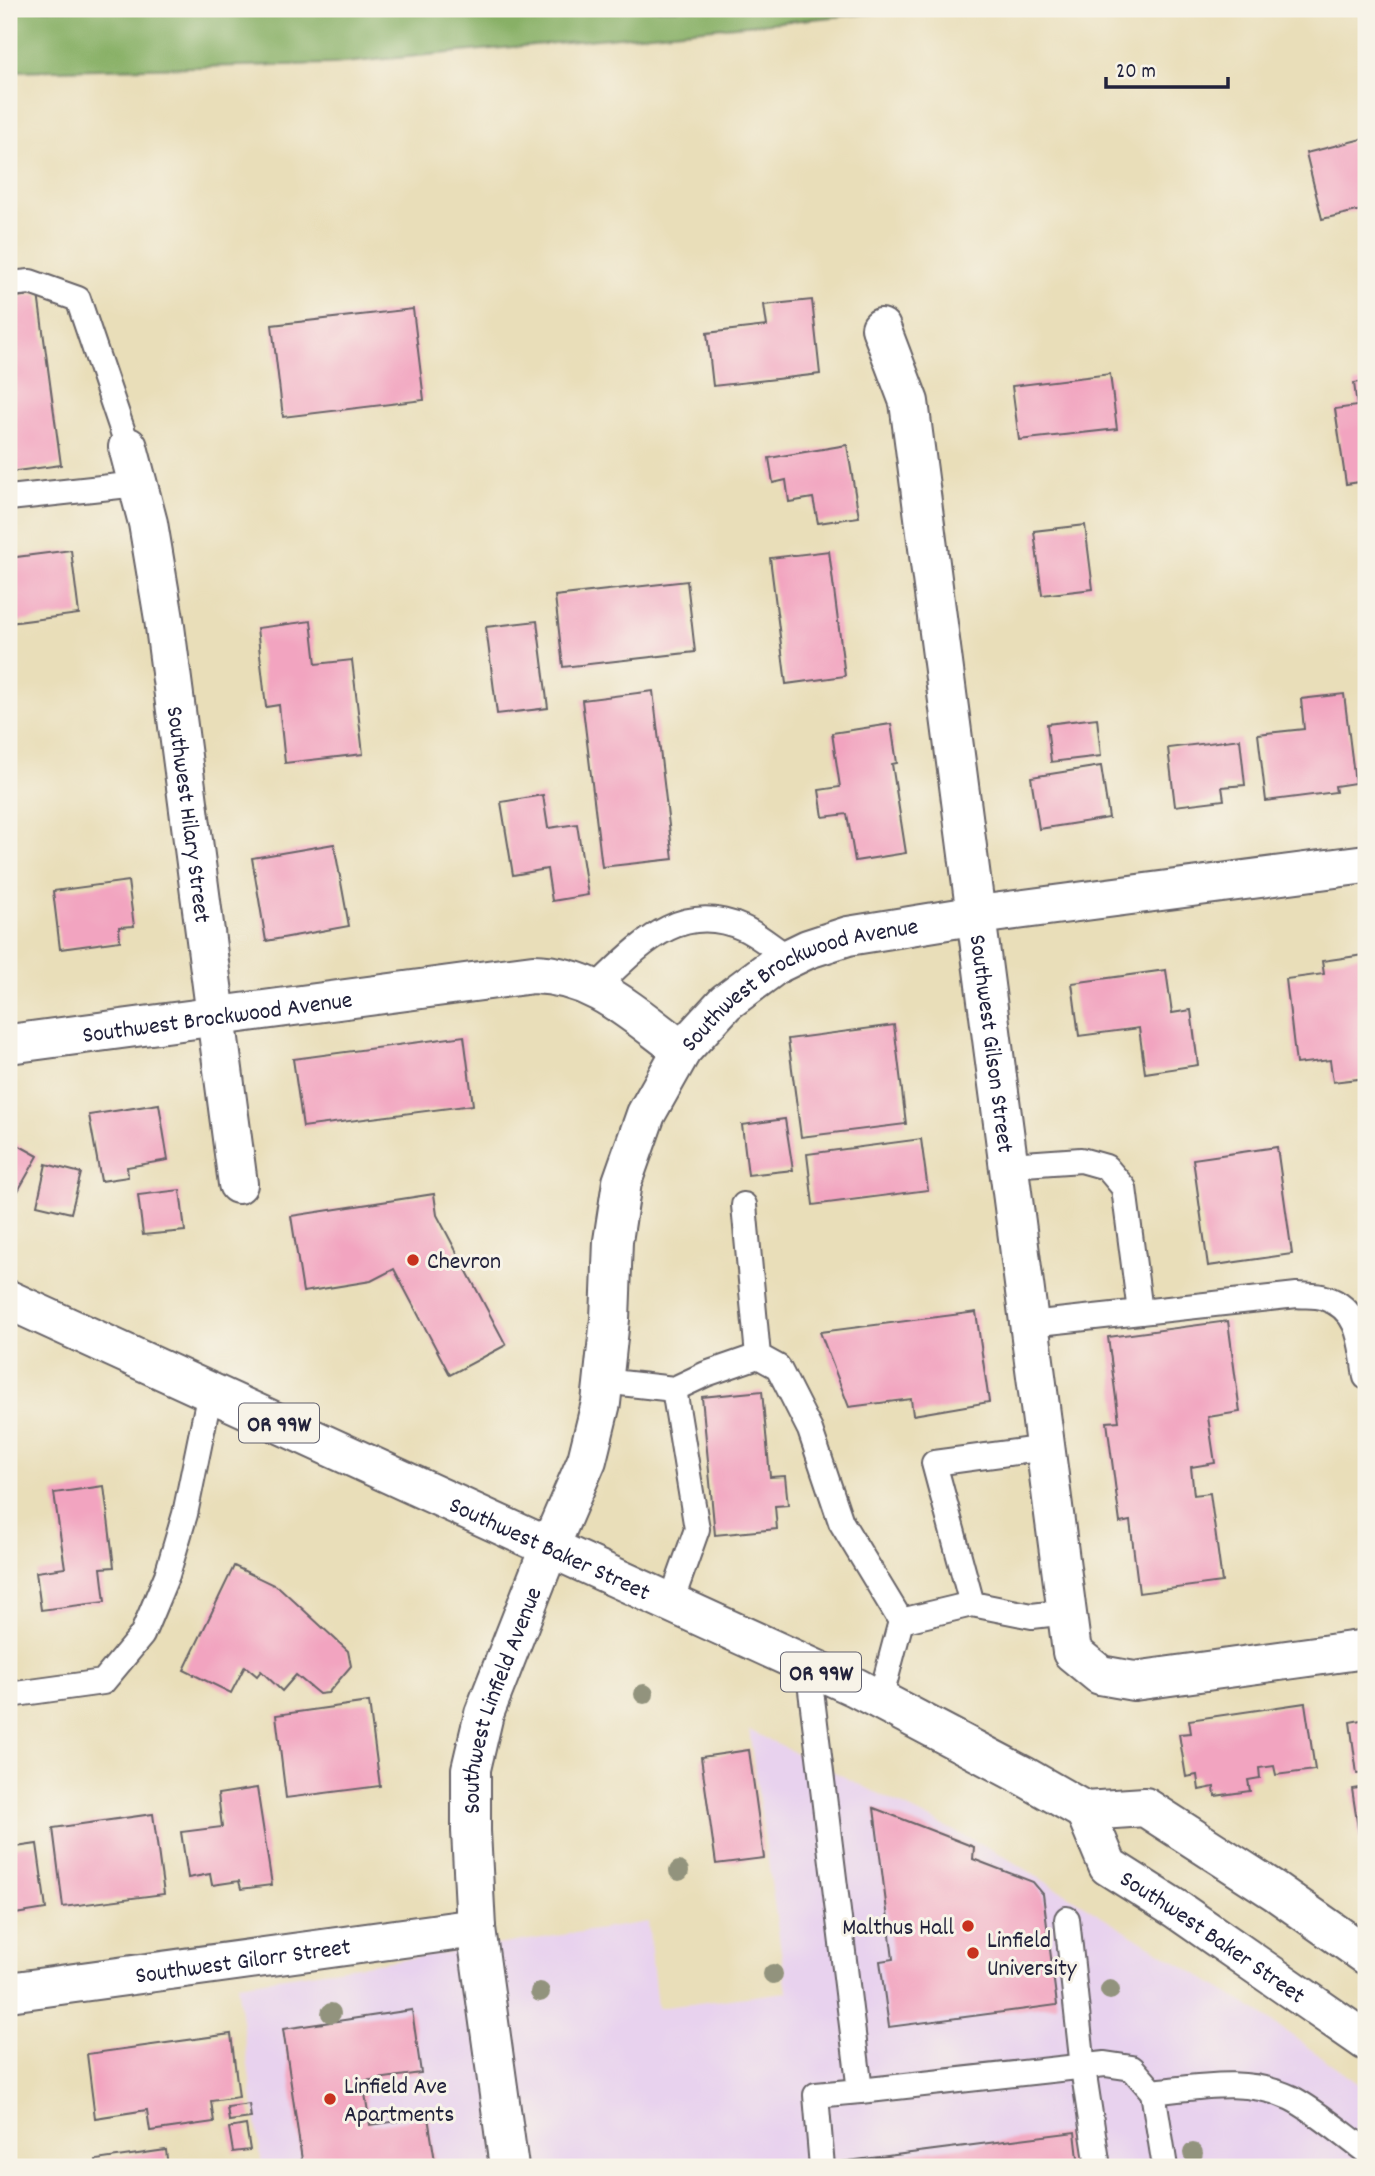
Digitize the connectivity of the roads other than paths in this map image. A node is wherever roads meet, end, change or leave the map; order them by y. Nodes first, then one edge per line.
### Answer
1 (9, 284) edge
2 (881, 328) dead end
3 (128, 447) joint
4 (138, 484) junction
5 (9, 498) edge
6 (1366, 864) edge
7 (978, 915) junction
8 (789, 958) junction
9 (594, 989) junction
10 (218, 1017) junction
11 (9, 1044) edge
12 (682, 1050) junction
13 (1010, 1165) junction
14 (238, 1184) dead end
15 (744, 1205) dead end
16 (9, 1300) edge
17 (1140, 1312) junction
18 (1030, 1324) junction
19 (758, 1356) junction
20 (1366, 1377) edge
21 (603, 1381) junction
22 (674, 1389) junction
23 (210, 1392) junction
24 (1046, 1448) junction
25 (550, 1546) junction
26 (671, 1602) junction
27 (972, 1604) junction
28 (1068, 1612) junction
29 (901, 1621) junction
30 (1366, 1649) edge
31 (808, 1666) junction
32 (9, 1695) edge
33 (880, 1700) junction
34 (1085, 1811) junction
35 (1067, 1919) dead end
36 (476, 1928) junction
37 (1366, 1955) edge
38 (9, 1992) edge
39 (1366, 2040) edge
40 (1083, 2068) junction
41 (860, 2091) junction
42 (1153, 2092) junction
43 (1366, 2151) edge
44 (509, 2167) edge
45 (822, 2167) edge
46 (1098, 2167) edge
47 (1165, 2167) edge

1 - 3 lane
2 - 7 main road, Southwest Gilson Street
3 - 4 main road, Southwest Hilary Street
4 - 5 lane
4 - 10 main road, Southwest Hilary Street
6 - 7 main road, Southwest Brockwood Avenue
7 - 8 main road, Southwest Brockwood Avenue
7 - 13 main road, Southwest Gilson Street
8 - 9 lane
8 - 12 main road, Southwest Brockwood Avenue
9 - 10 main road, Southwest Brockwood Avenue
9 - 12 main road, Southwest Brockwood Avenue
10 - 11 main road, Southwest Brockwood Avenue
10 - 14 main road, Southwest Hilary Street
12 - 21 main road, Southwest Linfield Avenue
13 - 17 lane
13 - 18 main road, Southwest Gilson Street
15 - 19 lane
16 - 23 main road, Southwest Baker Street / OR 99W
17 - 18 lane
17 - 20 lane
18 - 24 main road, Southwest Gilson Street
19 - 22 lane
19 - 29 lane
21 - 22 lane
21 - 25 main road, Southwest Linfield Avenue
22 - 26 lane
23 - 25 main road, Southwest Baker Street / OR 99W
23 - 32 lane
24 - 27 lane
24 - 28 main road, Southwest Gilson Street
25 - 26 main road, Southwest Baker Street / OR 99W
25 - 36 main road, Southwest Linfield Avenue
26 - 31 main road, Southwest Baker Street / OR 99W
27 - 28 lane
27 - 29 lane
28 - 30 main road, Southwest Gilson Street
29 - 33 lane
31 - 33 main road, Southwest Baker Street / OR 99W
31 - 41 lane
33 - 34 main road, Southwest Baker Street / OR 99W
34 - 37 main road
34 - 39 main road, Southwest Baker Street
35 - 40 lane
36 - 38 main road, Southwest Gilorr Street
36 - 44 main road, Southwest Linfield Avenue
40 - 41 lane
40 - 42 lane
40 - 46 lane
41 - 45 lane
42 - 43 lane
42 - 47 lane

